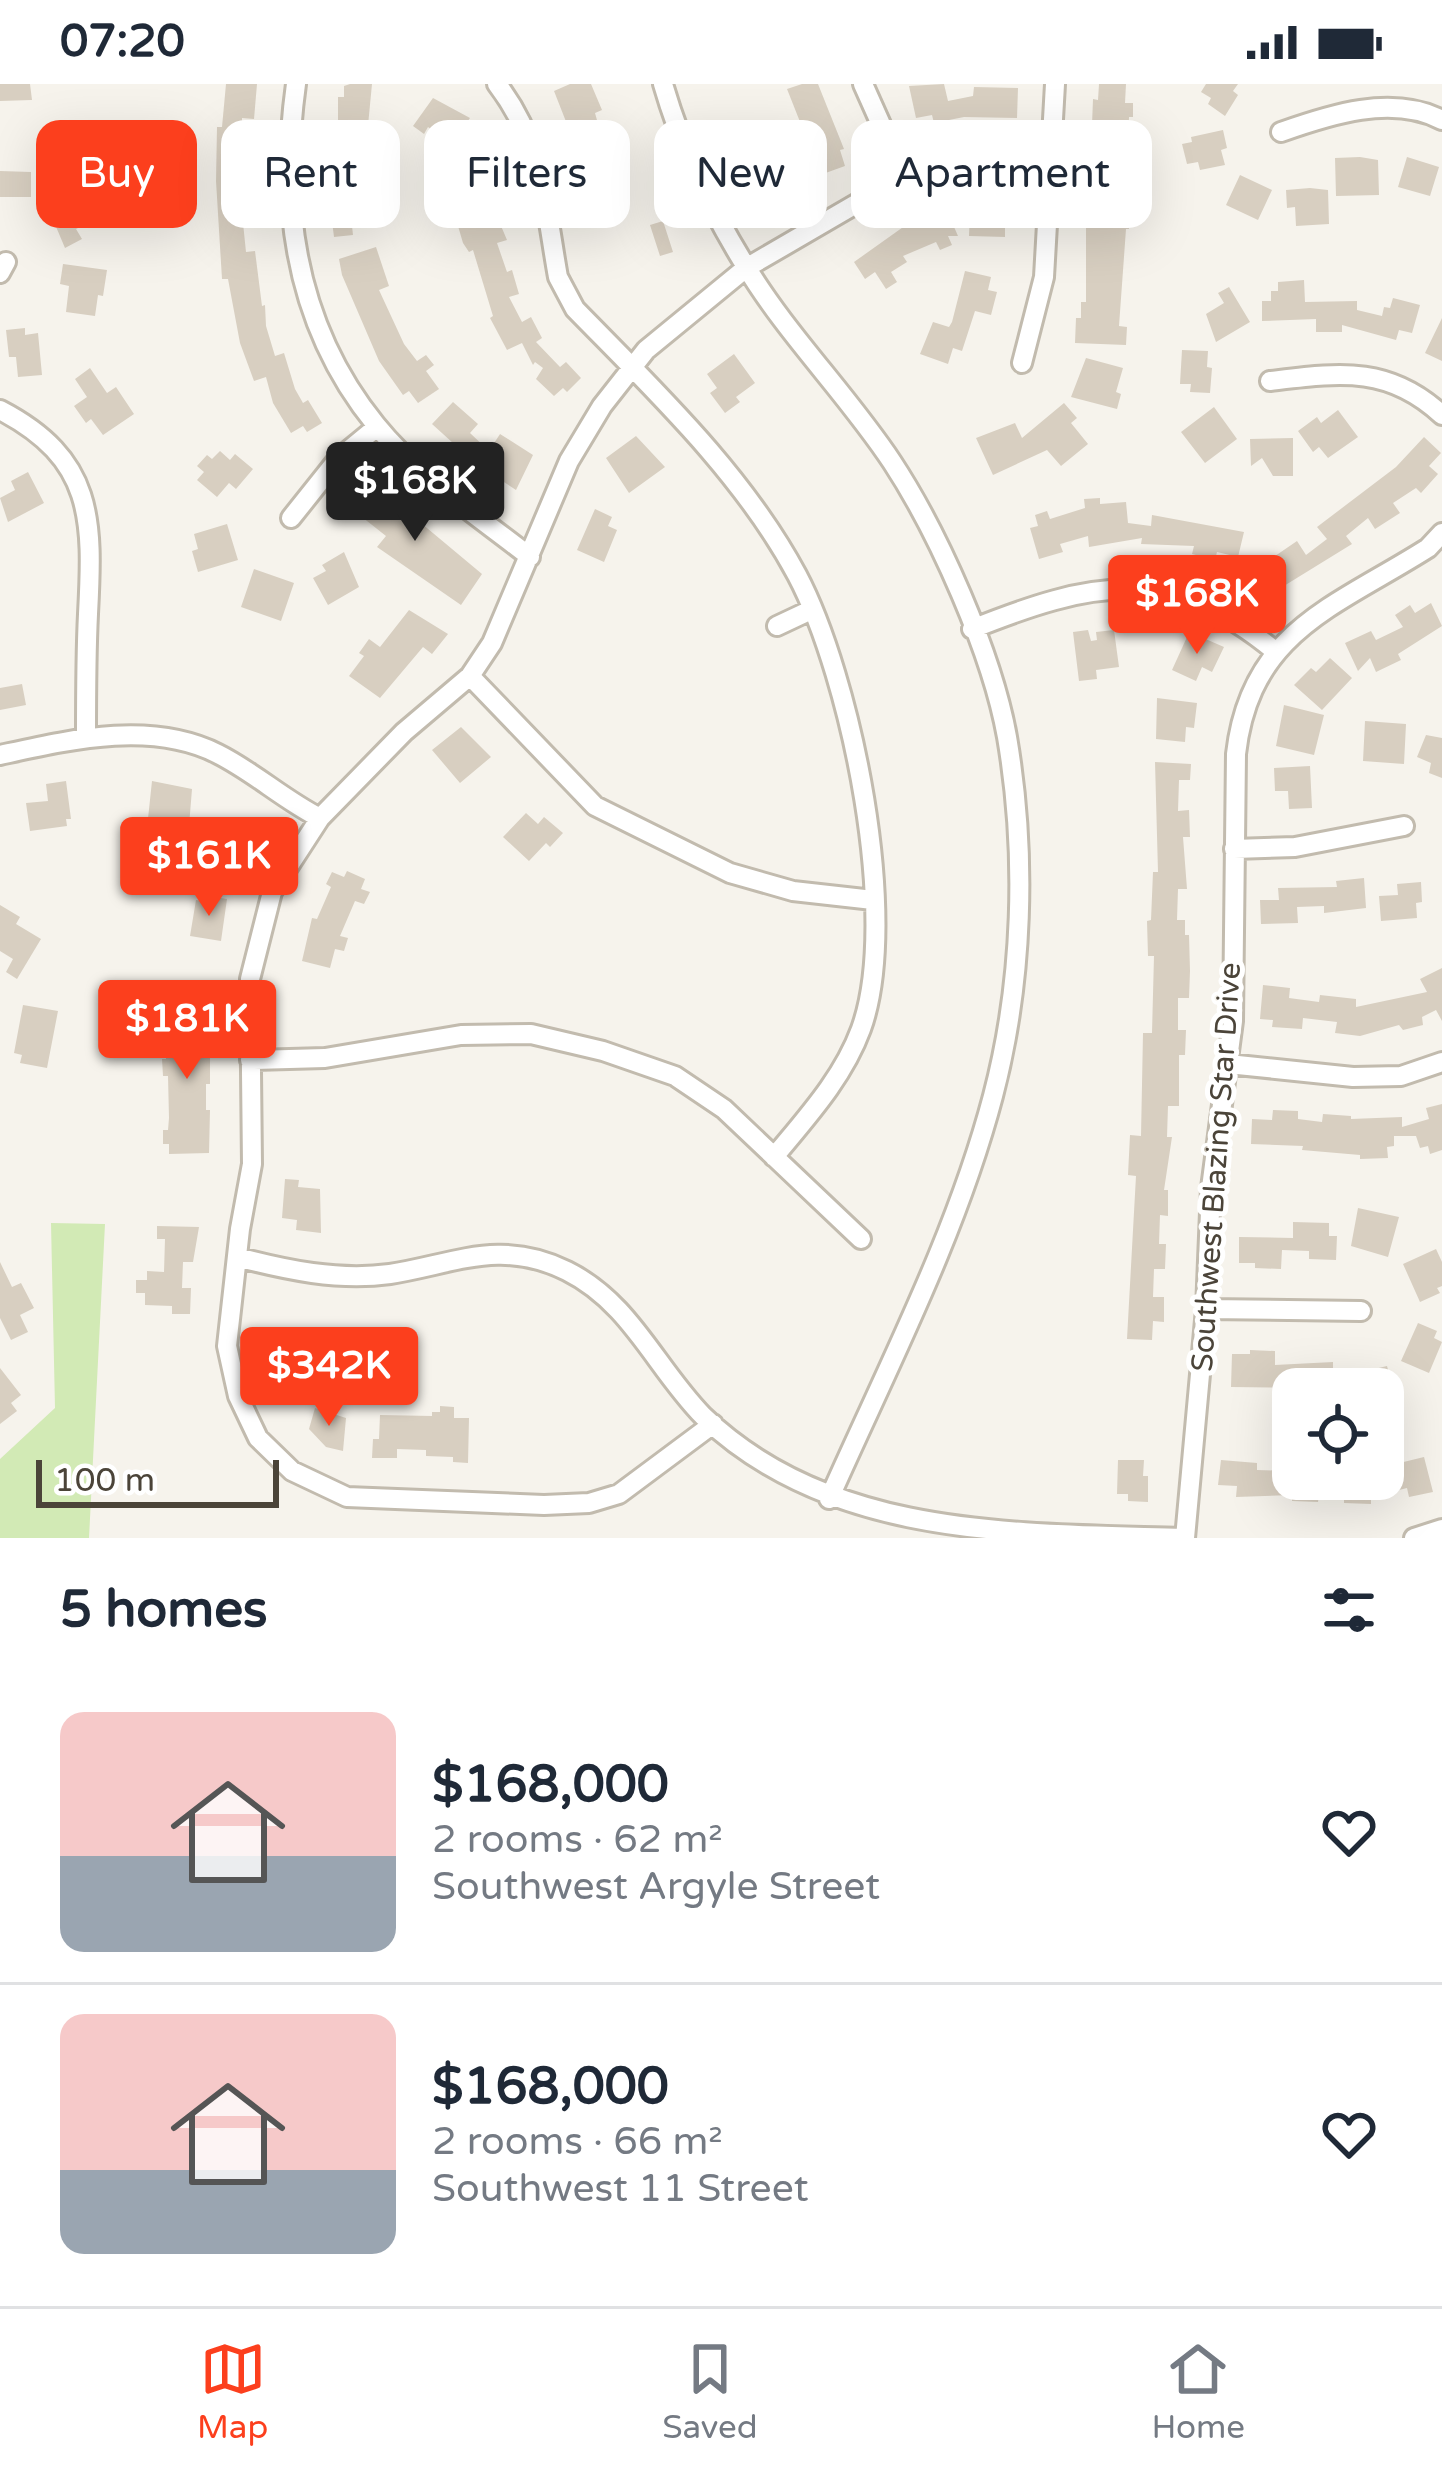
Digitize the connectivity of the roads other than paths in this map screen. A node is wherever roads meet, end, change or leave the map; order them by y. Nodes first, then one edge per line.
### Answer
1 (296, 84) edge
2 (496, 84) edge
3 (663, 84) edge
4 (863, 84) edge
5 (1055, 84) edge
6 (879, 120) edge
7 (1053, 120) edge
8 (1442, 120) edge
9 (1281, 132) dead end
10 (851, 207) edge
11 (1047, 228) edge
12 (746, 268) junction
13 (1022, 362) dead end
14 (632, 368) junction
15 (1270, 381) dead end
16 (1442, 415) edge
17 (3, 418) edge
18 (377, 427) junction
19 (291, 518) dead end
20 (1437, 548) edge
21 (530, 557) junction
22 (811, 610) junction
23 (777, 626) dead end
24 (972, 629) junction
25 (1275, 651) junction
26 (470, 676) junction
27 (86, 736) junction
28 (0, 755) edge
29 (320, 818) junction
30 (1403, 826) dead end
31 (1234, 849) junction
32 (874, 900) junction
33 (250, 1060) junction
34 (1442, 1062) edge
35 (1228, 1064) junction
36 (774, 1156) junction
37 (861, 1239) dead end
38 (237, 1257) junction
39 (1206, 1309) junction
40 (1361, 1311) dead end
41 (713, 1424) junction
42 (829, 1499) junction
43 (1442, 1529) edge
44 (1085, 1535) edge
45 (1184, 1538) edge
46 (1414, 1538) edge

1 - 18 street
2 - 14 street
3 - 12 street
4 - 6 street
5 - 7 street
8 - 9 street
10 - 12 street
11 - 13 street
12 - 14 street
12 - 24 street
14 - 21 street
14 - 22 street
15 - 16 street
17 - 27 street
18 - 19 street
18 - 21 street
20 - 25 street, Southwest Blazing Star Drive
21 - 26 street
22 - 23 street
22 - 32 street
24 - 25 street
24 - 42 street
25 - 31 street, Southwest Blazing Star Drive
26 - 29 street
26 - 32 street
27 - 28 street
27 - 29 street
29 - 33 street
30 - 31 street
31 - 35 street, Southwest Blazing Star Drive
32 - 36 street
33 - 36 street
33 - 38 street
34 - 35 street
35 - 39 street, Southwest Blazing Star Drive
36 - 37 street
38 - 41 street
38 - 41 street
39 - 40 street
39 - 45 street, Southwest Blazing Star Drive
41 - 42 street
42 - 44 street
43 - 46 street
44 - 45 street

